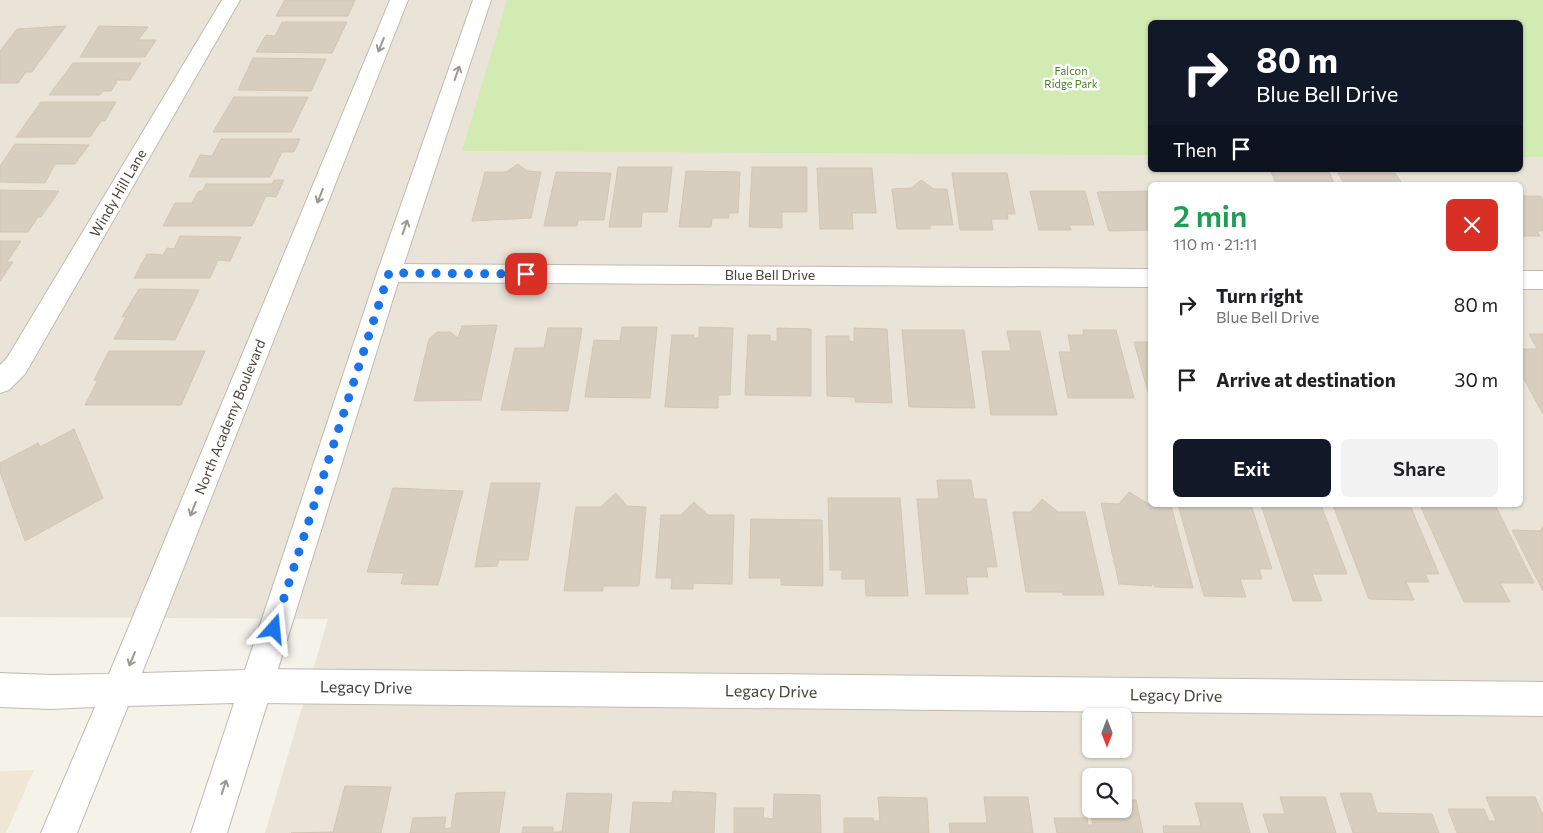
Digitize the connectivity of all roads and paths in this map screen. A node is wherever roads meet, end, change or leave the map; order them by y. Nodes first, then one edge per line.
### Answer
1 (231, 0) edge
2 (399, 0) edge
3 (482, 0) edge
4 (389, 273) junction
5 (1148, 278) edge
6 (1523, 280) edge
7 (1543, 280) edge
8 (0, 382) edge
9 (256, 686) junction
10 (0, 690) edge
11 (119, 690) junction
12 (1543, 699) edge
13 (59, 833) edge
14 (209, 833) edge

1 - 8 street, Windy Hill Lane
2 -> 11 street, North Academy Boulevard
4 -> 3 street
4 - 5 street, Blue Bell Drive
4 - 9 street
6 - 7 street
9 - 11 street, Legacy Drive
9 - 12 street, Legacy Drive
14 -> 9 street
10 - 11 street, Legacy Drive
11 - 13 street, North Academy Boulevard

